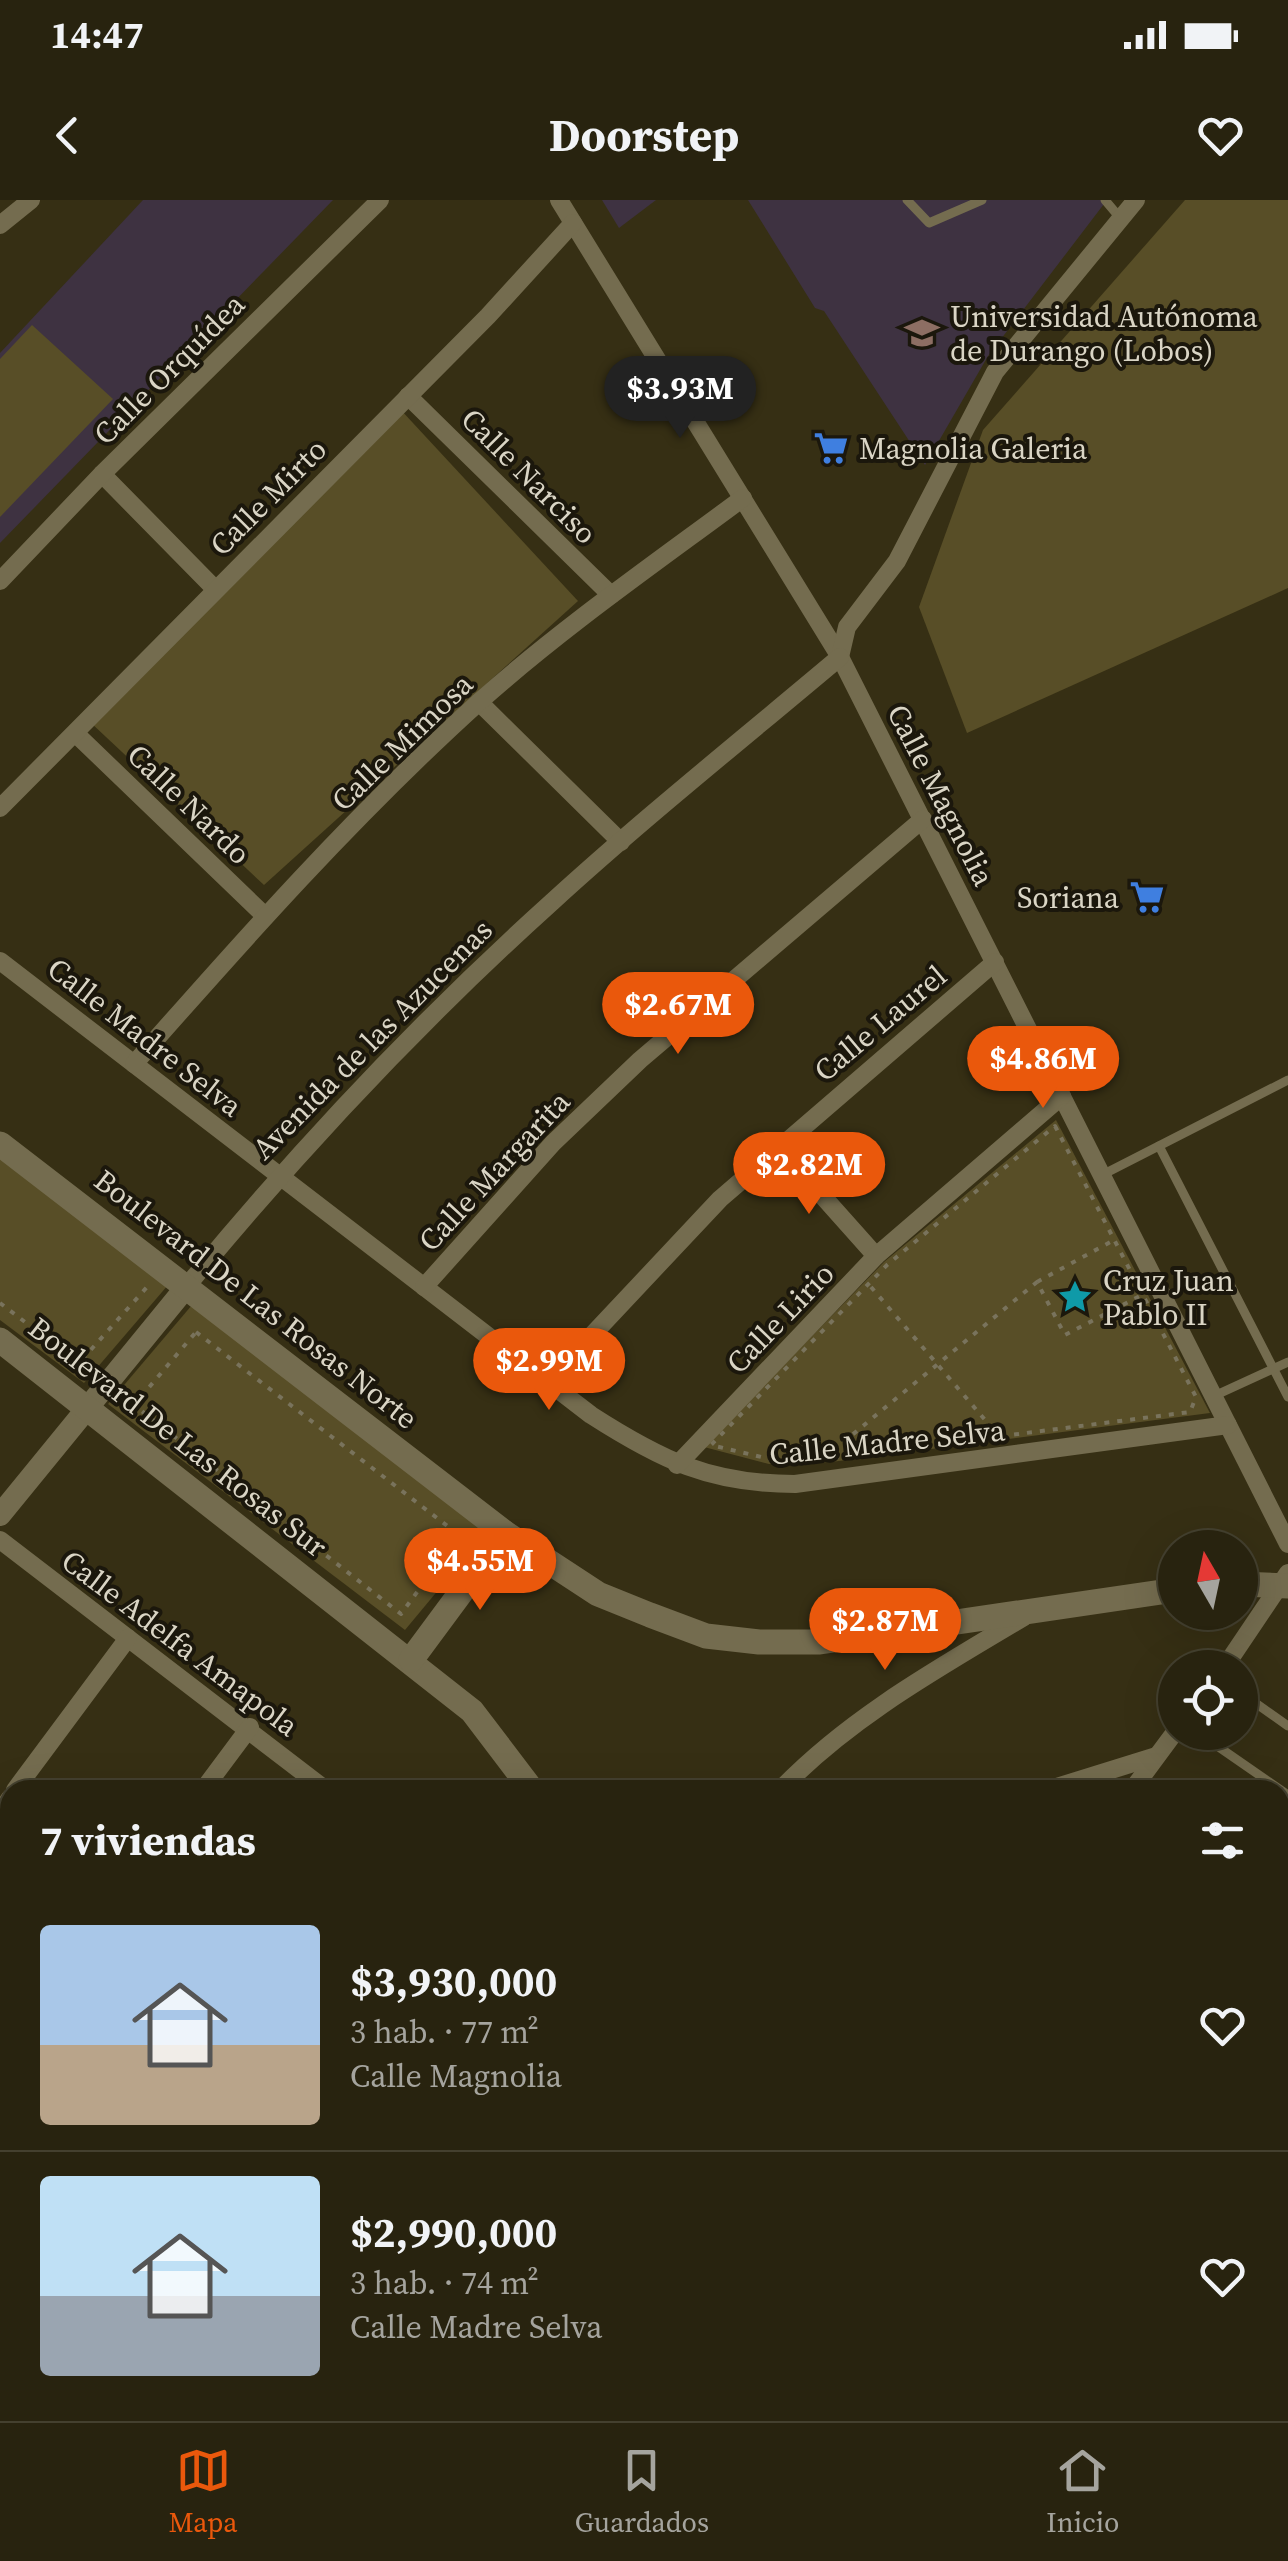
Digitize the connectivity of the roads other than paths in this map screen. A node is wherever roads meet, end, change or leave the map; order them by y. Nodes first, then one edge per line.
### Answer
1 (31, 200) edge
2 (380, 200) edge
3 (559, 200) edge
4 (907, 200) edge
5 (982, 200) edge
6 (1106, 200) edge
7 (1136, 200) edge
8 (1121, 219) junction
9 (573, 223) junction
10 (0, 226) edge
11 (408, 396) junction
12 (102, 474) junction
13 (742, 498) junction
14 (0, 581) edge
15 (215, 588) junction
16 (610, 596) junction
17 (840, 657) junction
18 (479, 702) junction
19 (76, 734) junction
20 (0, 808) edge
21 (923, 819) junction
22 (621, 842) junction
23 (264, 915) junction
24 (0, 961) edge
25 (995, 962) junction
26 (134, 1064) junction
27 (1288, 1080) edge
28 (1062, 1096) junction
29 (0, 1144) edge
30 (778, 1146) junction
31 (1159, 1146) junction
32 (278, 1175) junction
33 (1102, 1175) junction
34 (876, 1256) junction
35 (187, 1286) junction
36 (424, 1286) junction
37 (0, 1340) edge
38 (1288, 1362) edge
39 (1276, 1368) junction
40 (548, 1382) junction
41 (1214, 1396) junction
42 (1288, 1397) edge
43 (84, 1408) junction
44 (1228, 1424) junction
45 (678, 1465) junction
46 (0, 1515) edge
47 (505, 1533) junction
48 (0, 1540) edge
49 (1288, 1544) edge
50 (1286, 1581) edge
51 (1258, 1583) edge
52 (1158, 1593) edge
53 (1034, 1612) junction
54 (128, 1638) junction
55 (1237, 1650) edge
56 (411, 1660) junction
57 (1258, 1705) edge
58 (1288, 1726) edge
59 (250, 1728) junction
60 (1161, 1750) edge
61 (1223, 1750) edge
62 (1156, 1756) junction
63 (23, 1780) edge
64 (211, 1780) edge
65 (314, 1780) edge
66 (524, 1780) edge
67 (791, 1780) edge
68 (1079, 1780) edge
69 (1139, 1780) edge
70 (1267, 1780) edge

1 - 10 street
2 - 12 street, Calle Orquídea
3 - 9 street, Calle Magnolia
4 - 5 lane
6 - 8 lane
7 - 8 street
8 - 17 street
9 - 11 street, Calle Mirto
9 - 13 street, Calle Magnolia
11 - 15 street, Calle Mirto
11 - 16 street, Calle Narciso
12 - 14 street, Calle Orquídea
12 - 15 street
13 - 16 street, Calle Mimosa
13 - 17 street, Calle Magnolia
15 - 19 street, Calle Mirto
16 - 18 street, Calle Mimosa
17 - 21 street, Calle Magnolia
17 - 22 street, Avenida de las Azucenas
18 - 22 street
18 - 23 street, Calle Mimosa
19 - 20 street, Calle Mirto
19 - 23 street, Calle Nardo
21 - 25 street, Calle Magnolia
21 - 36 street, Calle Margarita
22 - 32 street, Avenida de las Azucenas
23 - 26 street, Calle Mimosa
24 - 26 street, Calle Madre Selva
25 - 28 street, Calle Magnolia
25 - 30 street, Calle Laurel
26 - 32 street, Calle Madre Selva
27 - 31 lane
28 - 33 street, Calle Magnolia
28 - 34 street, Calle Lirio
29 - 35 main road, Boulevard De Las Rosas Norte
30 - 34 street
30 - 40 street, Calle Laurel
31 - 33 lane
31 - 39 lane
32 - 35 street, Avenida de las Azucenas
32 - 36 street, Calle Madre Selva
33 - 41 street, Calle Magnolia
34 - 45 street, Calle Lirio
35 - 43 street, Avenida de las Azucenas
35 - 47 main road, Boulevard De Las Rosas Norte
36 - 40 street, Calle Madre Selva
37 - 43 main road, Boulevard De Las Rosas Sur
38 - 39 lane
39 - 41 lane
39 - 42 lane
40 - 45 street, Calle Madre Selva
41 - 44 street, Calle Magnolia
43 - 46 street, Avenida de las Azucenas
43 - 56 main road, Boulevard De Las Rosas Sur
44 - 45 street, Calle Madre Selva
44 - 49 street, Calle Magnolia
47 - 53 main road, Boulevard De Las Rosas Norte
47 - 56 main road
48 - 54 street, Calle Adelfa Amapola
50 - 51 main road
50 - 55 street
52 - 53 main road, Boulevard De Las Rosas Norte
53 - 67 street
54 - 59 street, Calle Adelfa Amapola
54 - 63 street
56 - 66 main road, Boulevard De Las Rosas Sur
57 - 58 lane
59 - 64 street
59 - 65 street, Calle Adelfa Amapola
60 - 62 street
61 - 70 lane
62 - 68 street
62 - 69 street

